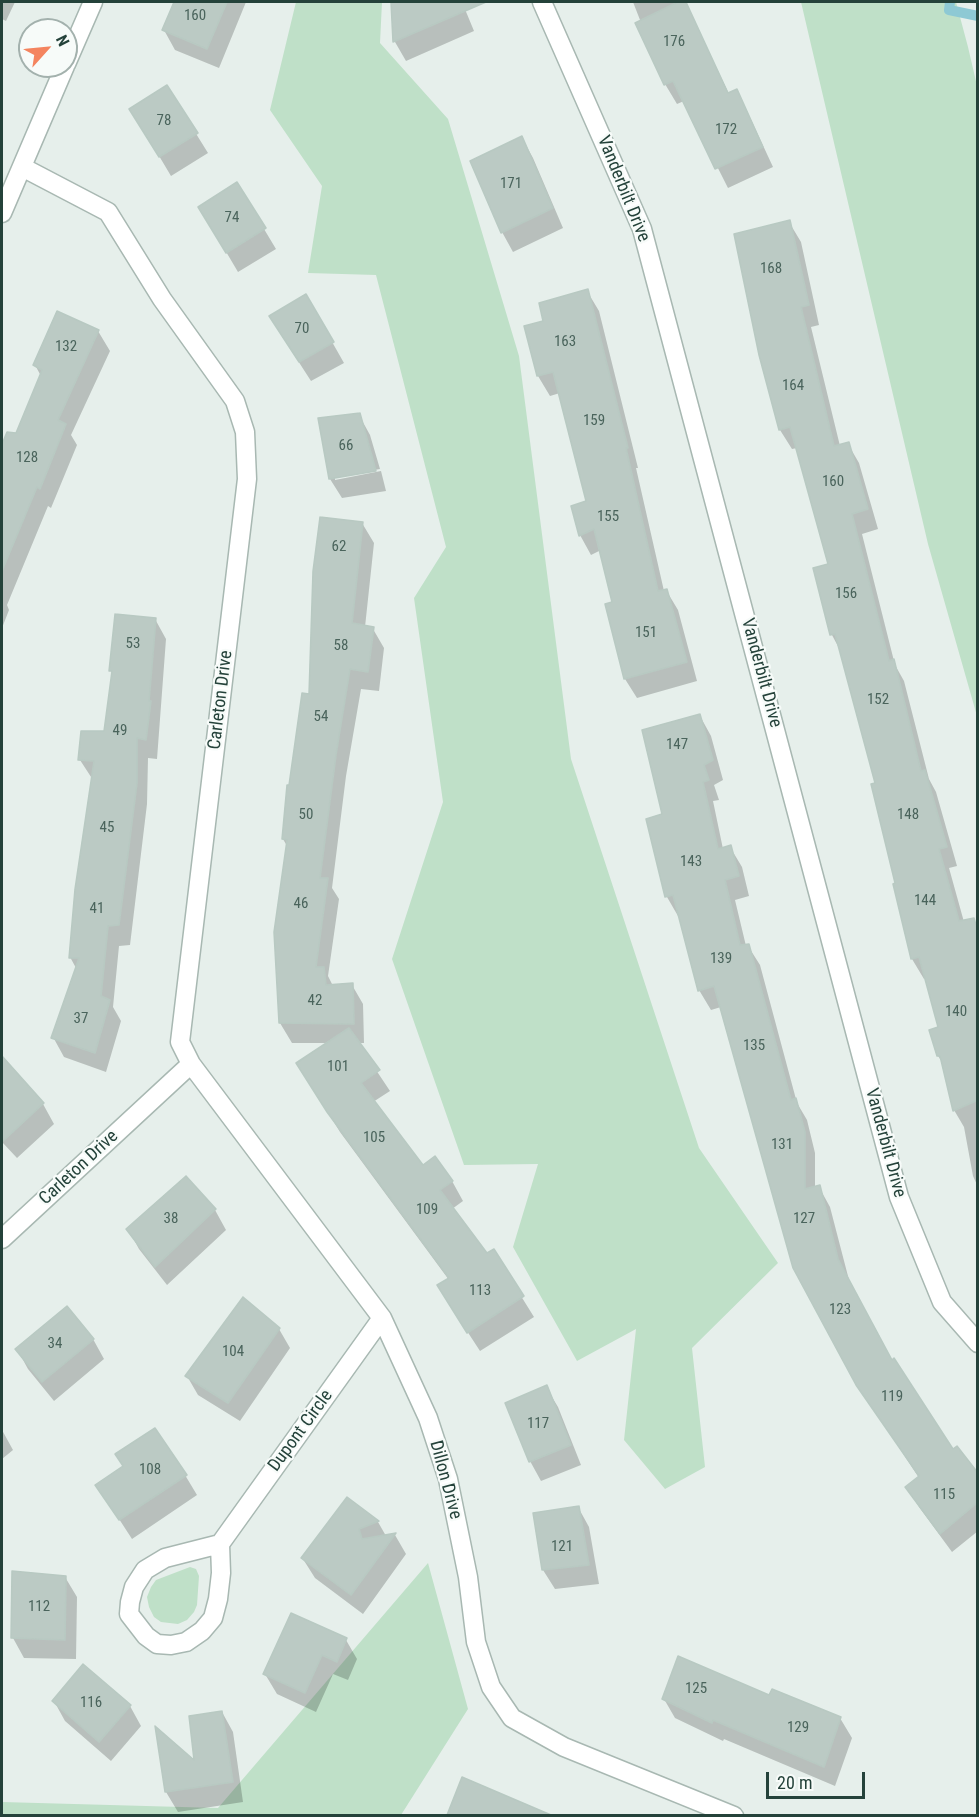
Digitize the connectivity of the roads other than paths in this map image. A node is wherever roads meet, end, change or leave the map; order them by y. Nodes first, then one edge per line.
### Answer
1 (93, 2) edge
2 (542, 2) edge
3 (78, 37) edge
4 (60, 78) edge
5 (22, 167) junction
6 (2, 213) edge
7 (191, 1064) junction
8 (2, 1239) edge
9 (382, 1318) junction
10 (978, 1343) edge
11 (220, 1544) junction
12 (734, 1815) edge

1 - 3 street
2 - 10 street, Vanderbilt Drive
4 - 5 street
5 - 6 street
5 - 7 street, Carleton Drive
7 - 8 street, Carleton Drive
7 - 9 street, Dillon Drive
9 - 11 street, Dupont Circle
9 - 12 street, Dillon Drive
11 - 11 street

